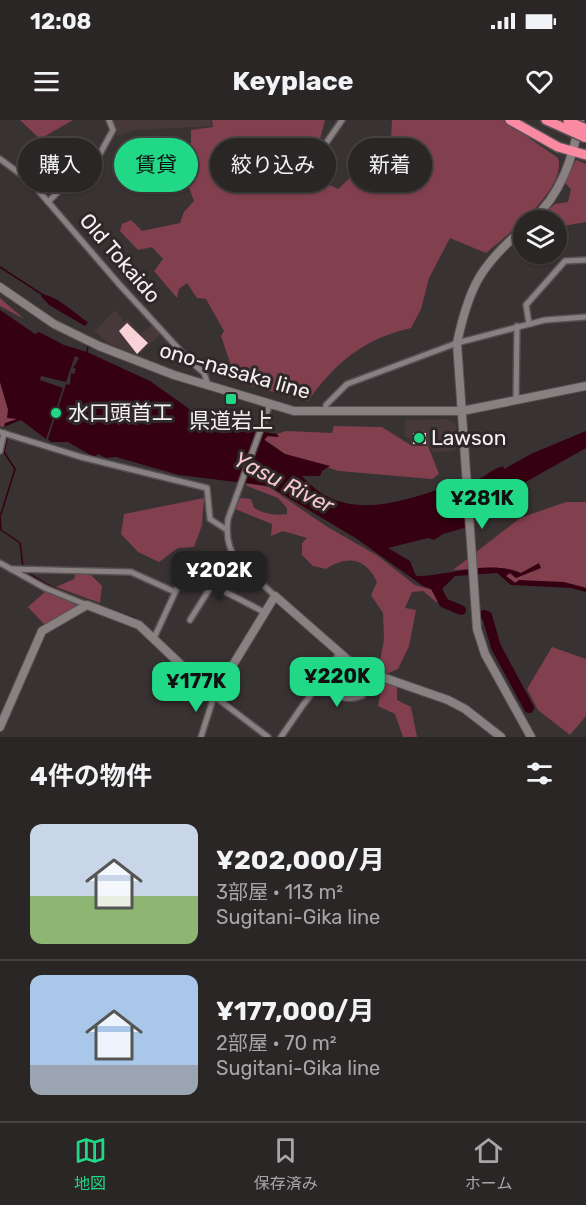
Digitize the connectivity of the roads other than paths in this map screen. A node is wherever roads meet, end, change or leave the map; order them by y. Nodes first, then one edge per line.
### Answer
1 (109, 120) edge
2 (342, 120) edge
3 (510, 120) edge
4 (546, 120) edge
5 (580, 120) edge
6 (566, 123) edge
7 (586, 129) edge
8 (330, 138) edge
9 (586, 138) edge
10 (571, 150) junction
11 (586, 155) edge
12 (0, 159) edge
13 (48, 202) junction
14 (542, 210) edge
15 (513, 238) edge
16 (586, 260) edge
17 (0, 287) edge
18 (586, 317) edge
19 (529, 324) junction
20 (517, 326) junction
21 (457, 344) junction
22 (207, 385) junction
23 (586, 386) edge
24 (516, 401) junction
25 (270, 404) junction
26 (462, 411) junction
27 (325, 412) junction
28 (2, 433) edge
29 (0, 451) edge
30 (227, 530) junction
31 (0, 563) edge
32 (11, 569) junction
33 (212, 585) junction
34 (175, 592) junction
35 (275, 596) junction
36 (87, 605) junction
37 (264, 612) junction
38 (190, 620) dead end
39 (154, 638) junction
40 (339, 652) junction
41 (324, 683) junction
42 (214, 696) junction
43 (362, 696) dead end
44 (0, 727) edge
45 (201, 737) edge
46 (268, 737) edge
47 (281, 737) edge
48 (501, 737) edge
49 (531, 737) edge

1 - 13 street
2 - 8 street
3 - 10 highway
4 - 6 highway
5 - 10 main road
6 - 7 highway, bridge
6 - 9 highway, bridge
10 - 11 highway
10 - 14 main road
12 - 13 street, Old Tokaido
13 - 22 street, Old Tokaido
15 - 21 main road
16 - 19 street
17 - 22 main road, ono-nasaka line
18 - 19 street
19 - 20 street
20 - 21 street
20 - 24 street
21 - 26 main road
21 - 27 street
22 - 25 main road, ono-nasaka line
23 - 24 main road, ono-nasaka line
24 - 26 main road, ono-nasaka line
25 - 27 main road, ono-nasaka line
25 - 30 street
26 - 27 main road, ono-nasaka line
26 - 49 main road
28 - 29 street
28 - 30 street
30 - 35 street
31 - 32 street
32 - 34 street
32 - 36 street
33 - 34 street
33 - 37 street
33 - 38 street
34 - 39 street
35 - 37 main road
35 - 40 main road
36 - 39 main road
36 - 44 main road
37 - 42 main road
39 - 42 main road
40 - 41 street
40 - 48 main road
41 - 43 street
41 - 47 street
42 - 45 street
42 - 46 street

